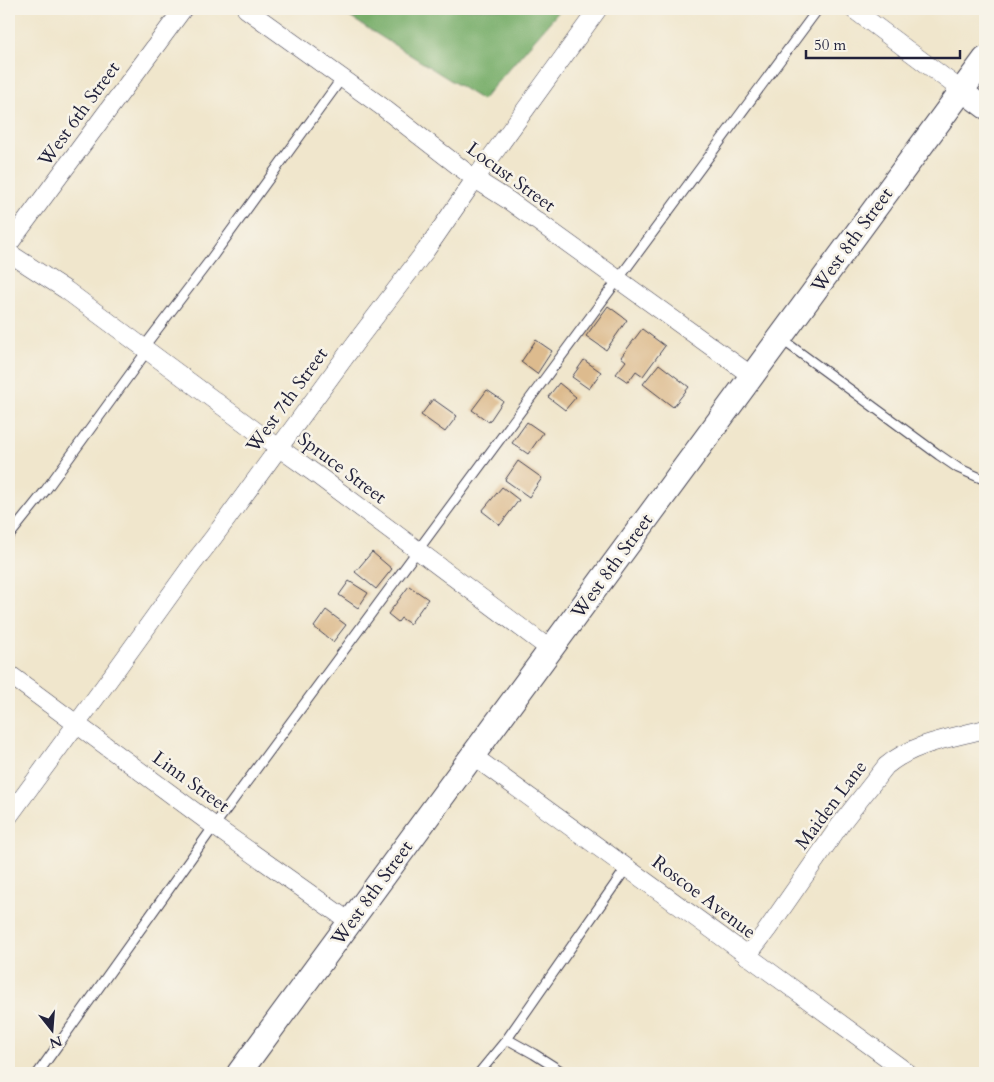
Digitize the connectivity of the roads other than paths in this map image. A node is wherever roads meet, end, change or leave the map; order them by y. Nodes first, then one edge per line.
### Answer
1 (183, 9) edge
2 (246, 9) edge
3 (598, 9) edge
4 (818, 9) edge
5 (853, 9) edge
6 (985, 59) edge
7 (342, 78) junction
8 (961, 90) junction
9 (985, 108) edge
10 (475, 178) junction
11 (9, 244) edge
12 (9, 253) edge
13 (617, 280) junction
14 (780, 338) junction
15 (145, 350) junction
16 (752, 376) junction
17 (279, 448) junction
18 (985, 480) edge
19 (9, 536) edge
20 (418, 551) junction
21 (550, 650) junction
22 (9, 674) edge
23 (76, 724) junction
24 (985, 729) edge
25 (473, 756) junction
26 (9, 816) edge
27 (214, 826) junction
28 (627, 866) junction
29 (350, 922) junction
30 (747, 956) junction
31 (507, 1039) junction
32 (38, 1073) edge
33 (239, 1073) edge
34 (479, 1073) edge
35 (564, 1073) edge
36 (908, 1073) edge

1 - 11 street, West 6th Street
2 - 7 street, Locust Street
3 - 10 street, West 7th Street
4 - 13 lane
5 - 8 street
6 - 8 main road, West 8th Street
7 - 10 street, Locust Street
7 - 15 lane
8 - 9 street
8 - 14 main road, West 8th Street
10 - 13 street, Locust Street
10 - 17 street, West 7th Street
12 - 15 street, Spruce Street
13 - 16 street, Locust Street
13 - 20 lane
14 - 16 main road, West 8th Street
14 - 18 lane
15 - 17 street, Spruce Street
15 - 19 lane
16 - 21 main road, West 8th Street
17 - 20 street, Spruce Street
17 - 23 street, West 7th Street
20 - 21 street, Spruce Street
20 - 27 lane
21 - 25 main road, West 8th Street
22 - 23 street, Linn Street
23 - 26 street, West 7th Street
23 - 27 street, Linn Street
24 - 30 street, Maiden Lane
25 - 28 street, Roscoe Avenue
25 - 29 main road, West 8th Street
27 - 29 street, Linn Street
27 - 32 lane
28 - 30 street, Roscoe Avenue
28 - 31 lane
29 - 33 main road, West 8th Street
30 - 36 street, Roscoe Avenue
31 - 34 lane
31 - 35 lane

